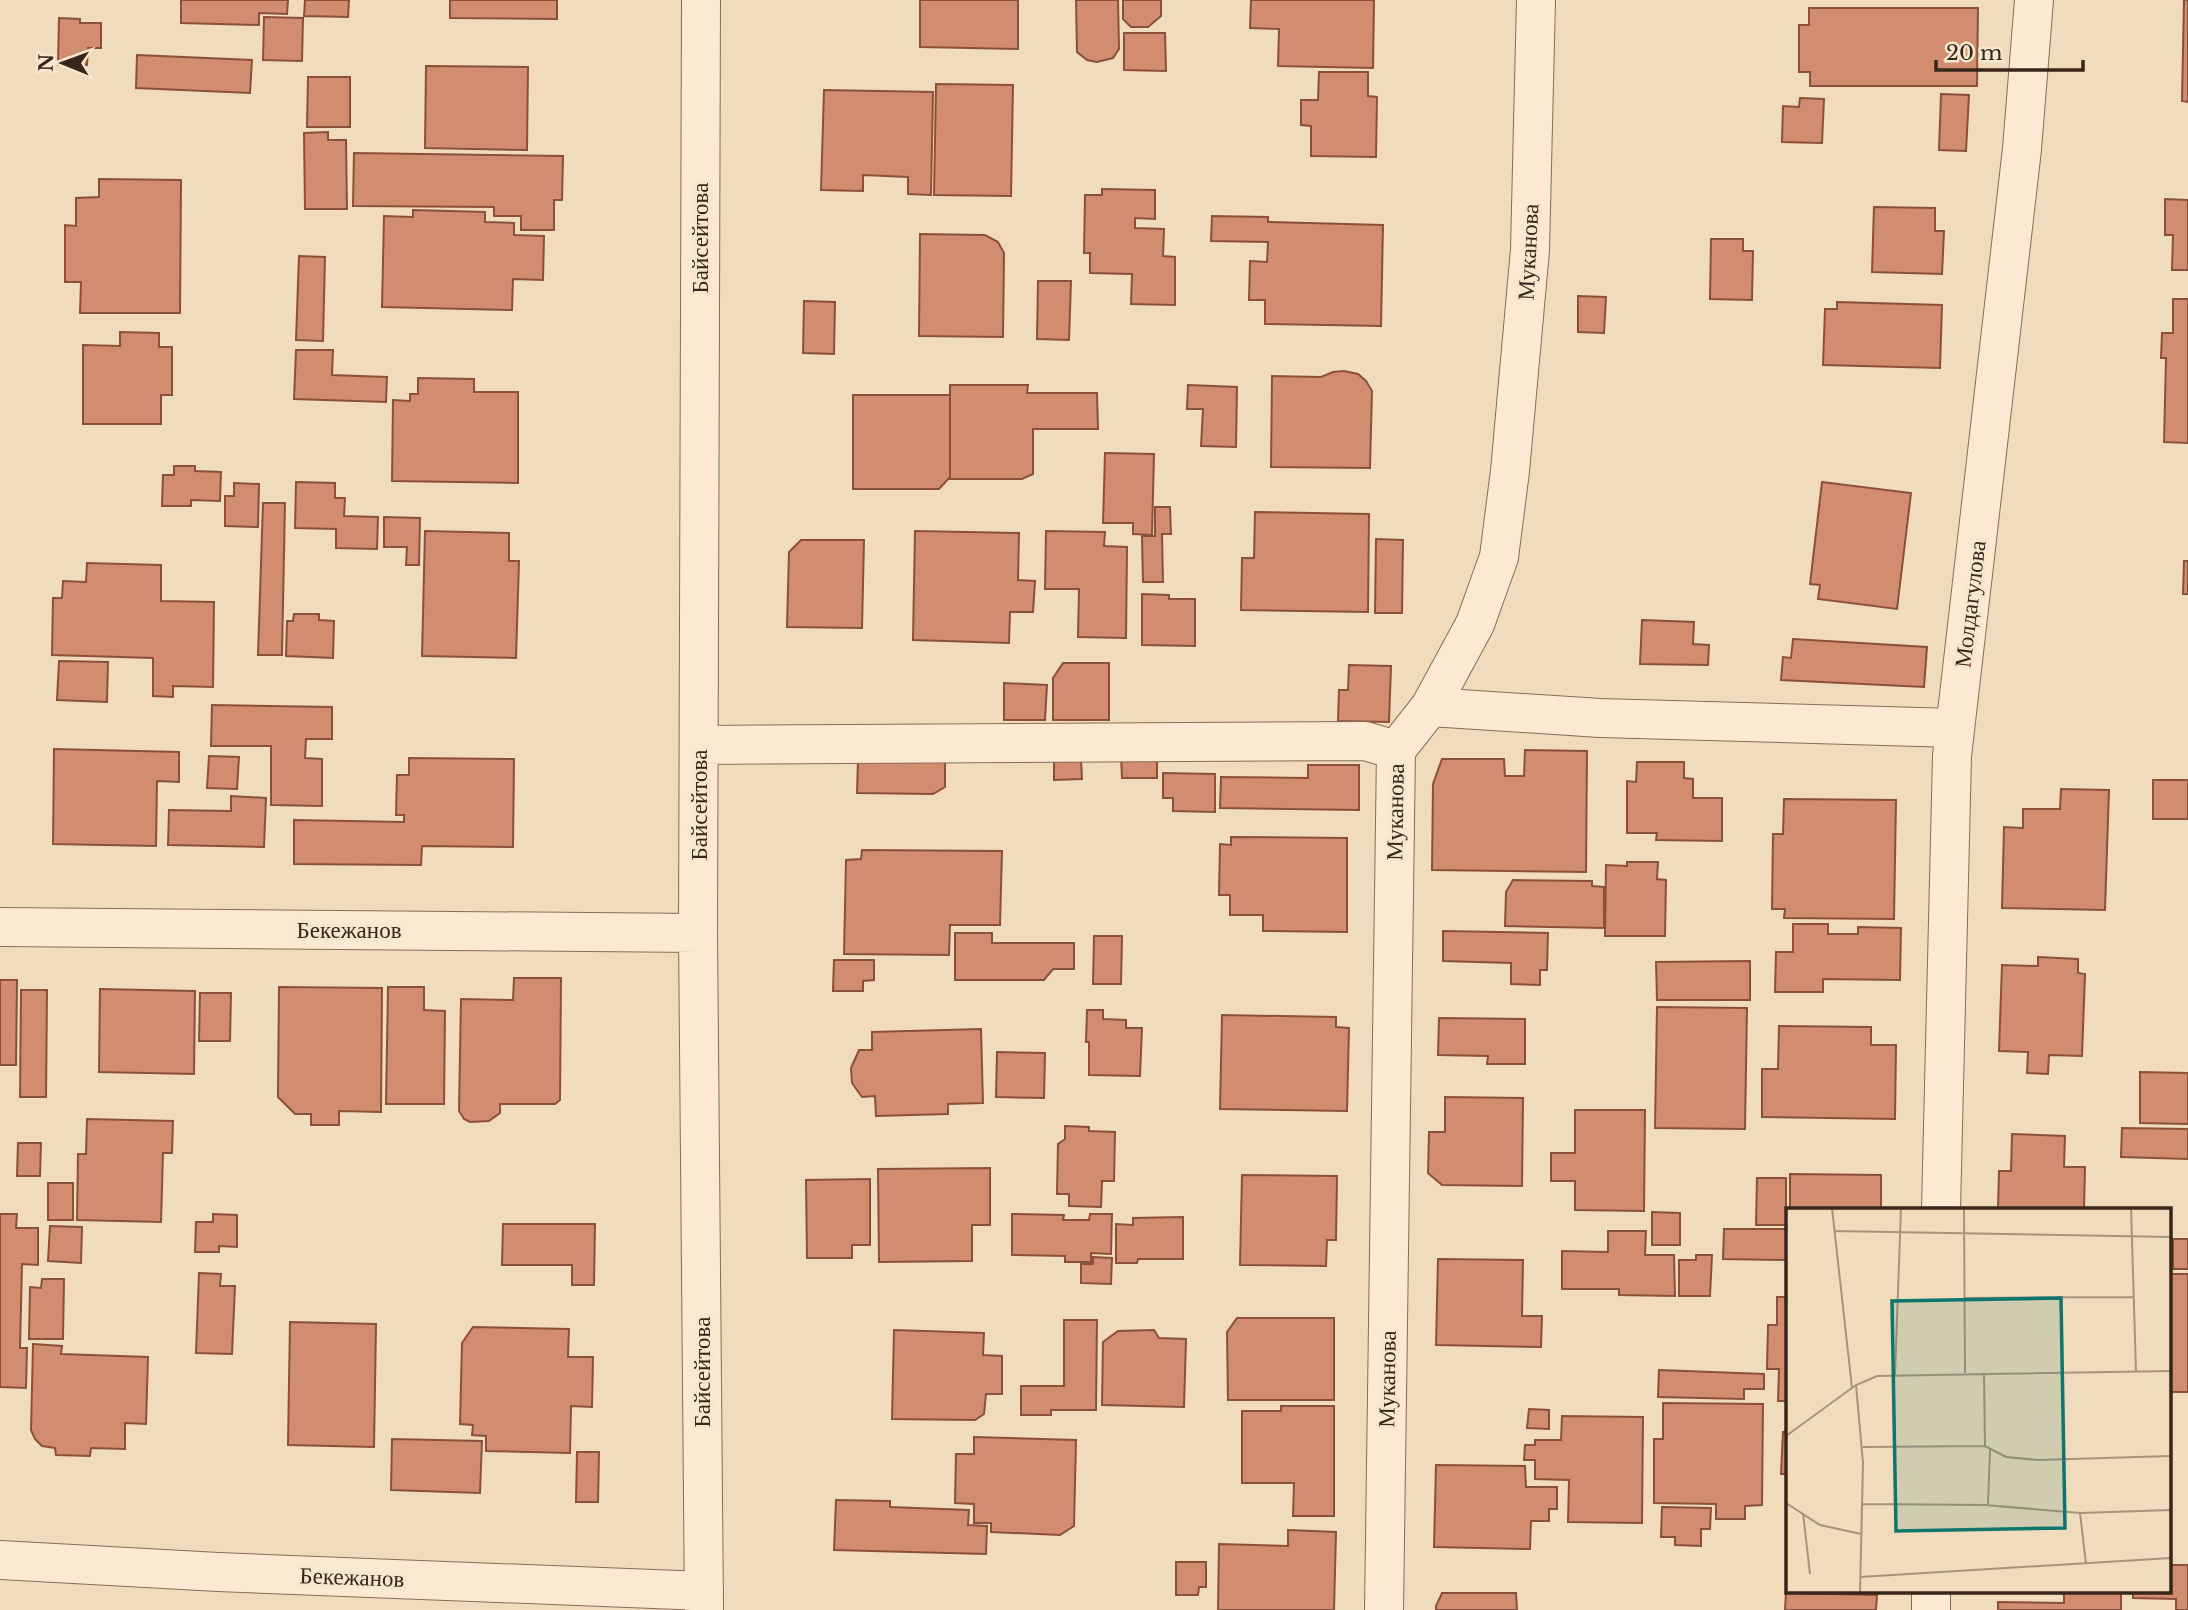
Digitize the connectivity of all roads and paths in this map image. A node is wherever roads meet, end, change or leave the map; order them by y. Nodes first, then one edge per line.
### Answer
1 (701, 0) edge
2 (1536, 0) edge
3 (2034, 0) edge
4 (1430, 707) junction
5 (1955, 728) junction
6 (699, 745) junction
7 (1396, 750) junction
8 (0, 927) edge
9 (698, 933) junction
10 (1941, 1208) edge
11 (0, 1560) edge
12 (1931, 1592) edge
13 (704, 1601) edge
14 (1384, 1610) edge
15 (1931, 1610) edge

1 - 6 street, Байсейтова
2 - 4 street, Муканова
3 - 5 street, Молдагулова
4 - 5 street
4 - 7 street, Муканова
5 - 10 street, Молдагулова
6 - 7 street
6 - 9 street, Байсейтова
7 - 14 street, Муканова
8 - 9 street, Бекежанов
9 - 13 street, Байсейтова
11 - 13 street, Бекежанов
12 - 15 street

